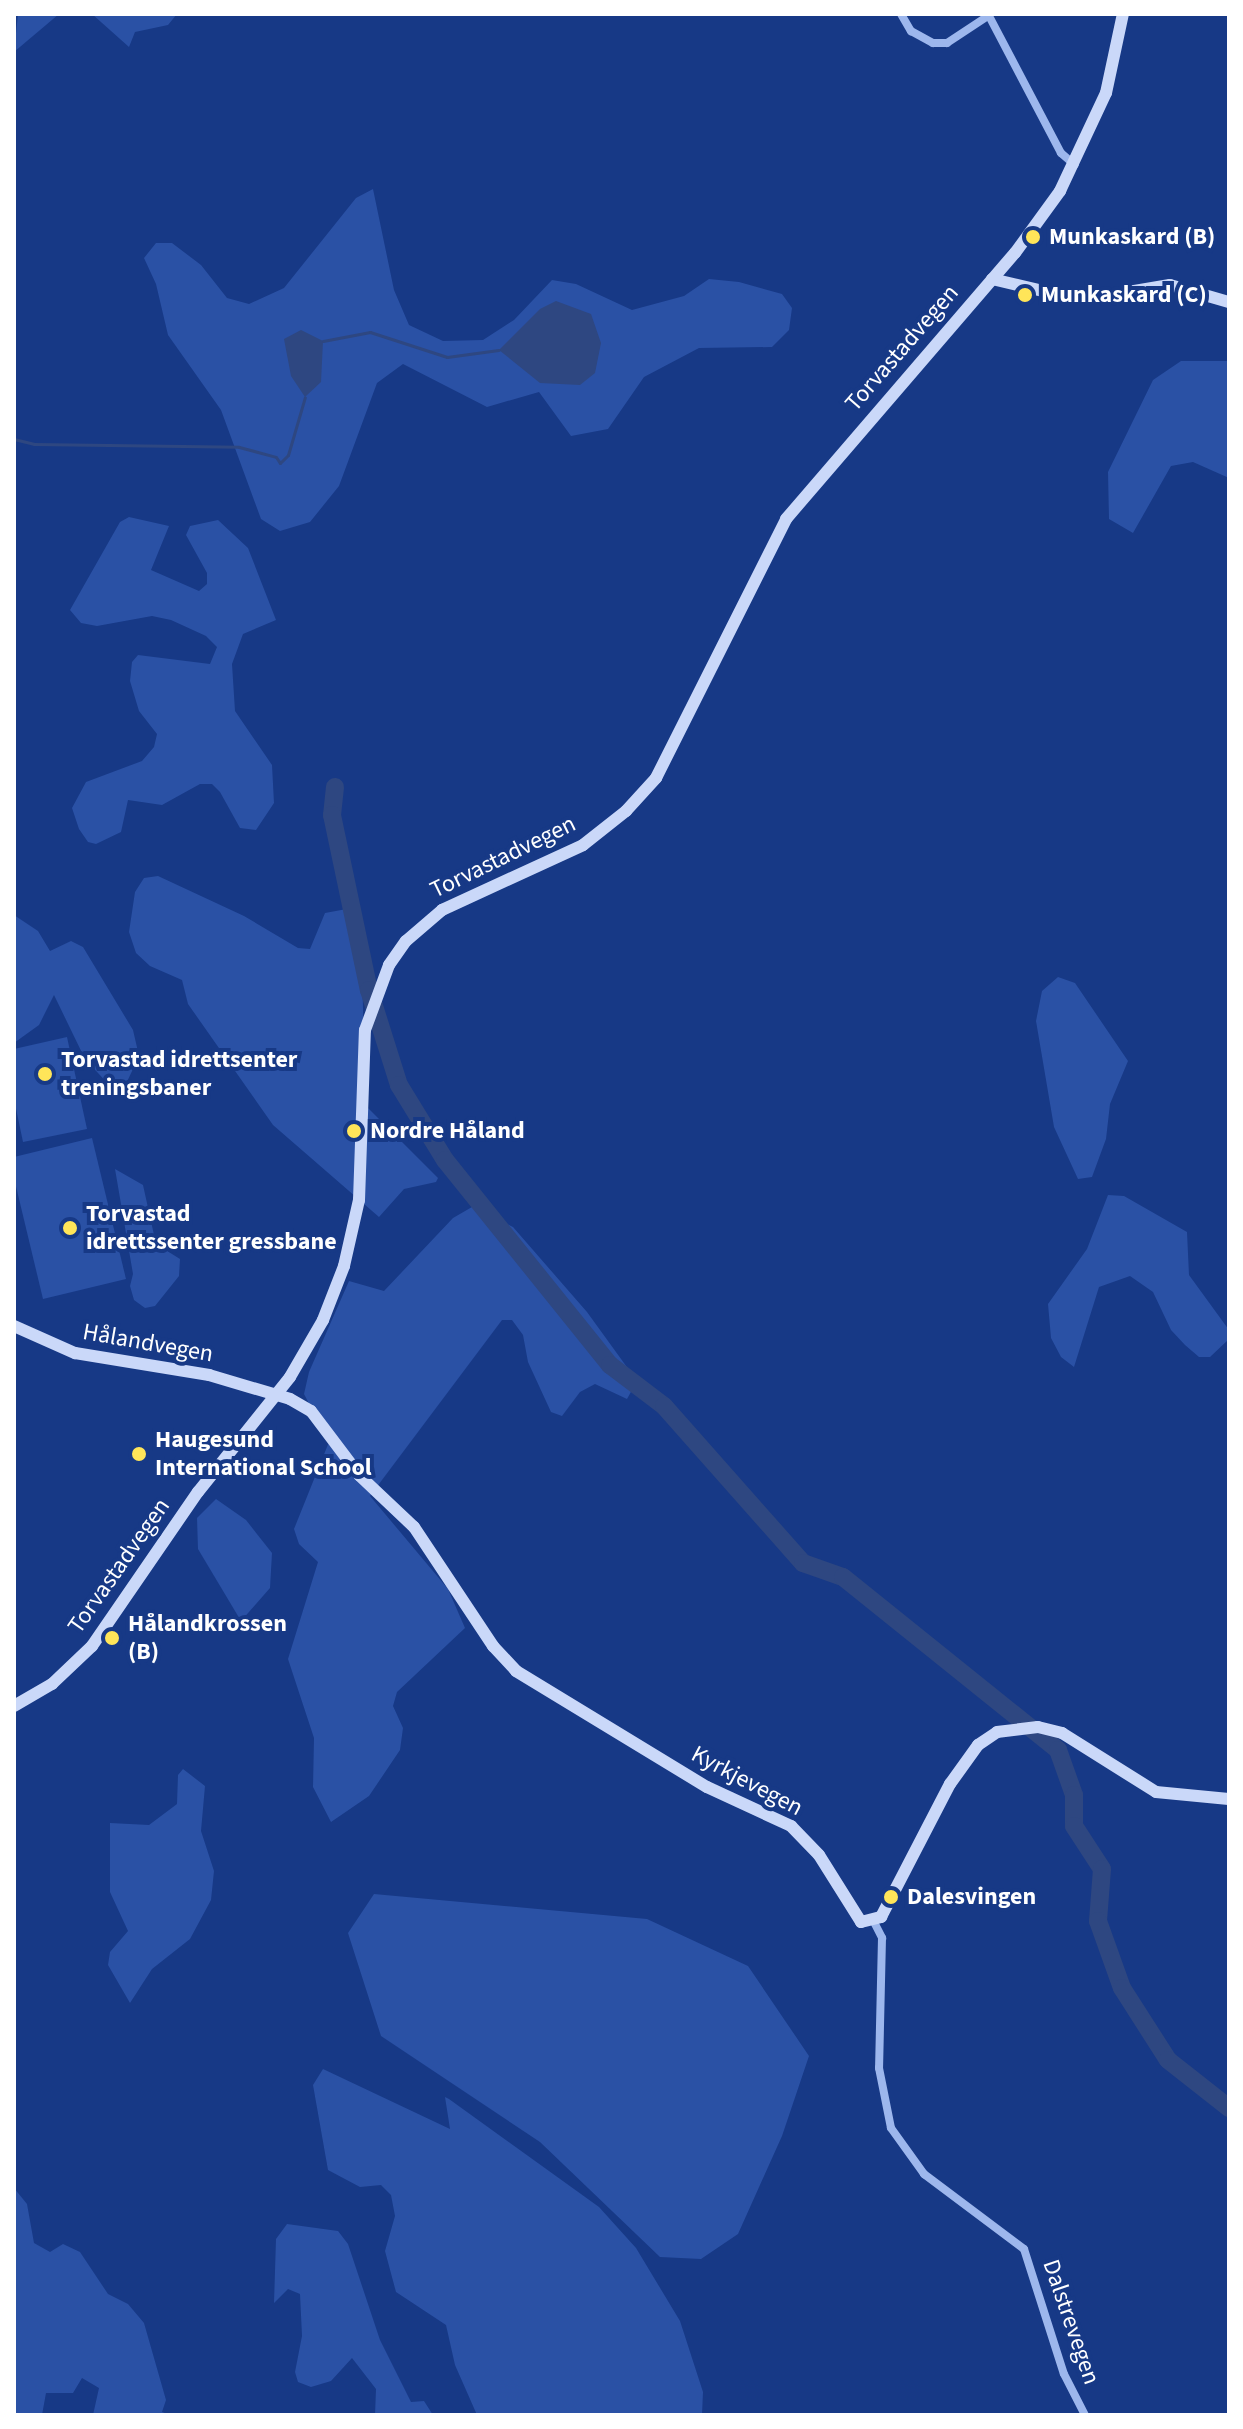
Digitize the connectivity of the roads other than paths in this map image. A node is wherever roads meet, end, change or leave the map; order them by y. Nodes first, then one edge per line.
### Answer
1 (901, 14) edge
2 (1123, 14) edge
3 (988, 15) edge
4 (1075, 166) junction
5 (992, 279) junction
6 (1229, 302) edge
7 (14, 1326) edge
8 (276, 1396) junction
9 (14, 1706) edge
10 (1229, 1799) edge
11 (874, 1922) junction
12 (1085, 2415) edge

1 - 3 street
2 - 4 main road, Torvastadvegen
3 - 4 street
4 - 5 main road, Torvastadvegen
5 - 6 main road
5 - 8 main road, Torvastadvegen
7 - 8 main road, Hålandvegen
8 - 9 main road, Torvastadvegen
8 - 11 main road, Kyrkjevegen
10 - 11 main road
11 - 12 street, Dalstrevegen

